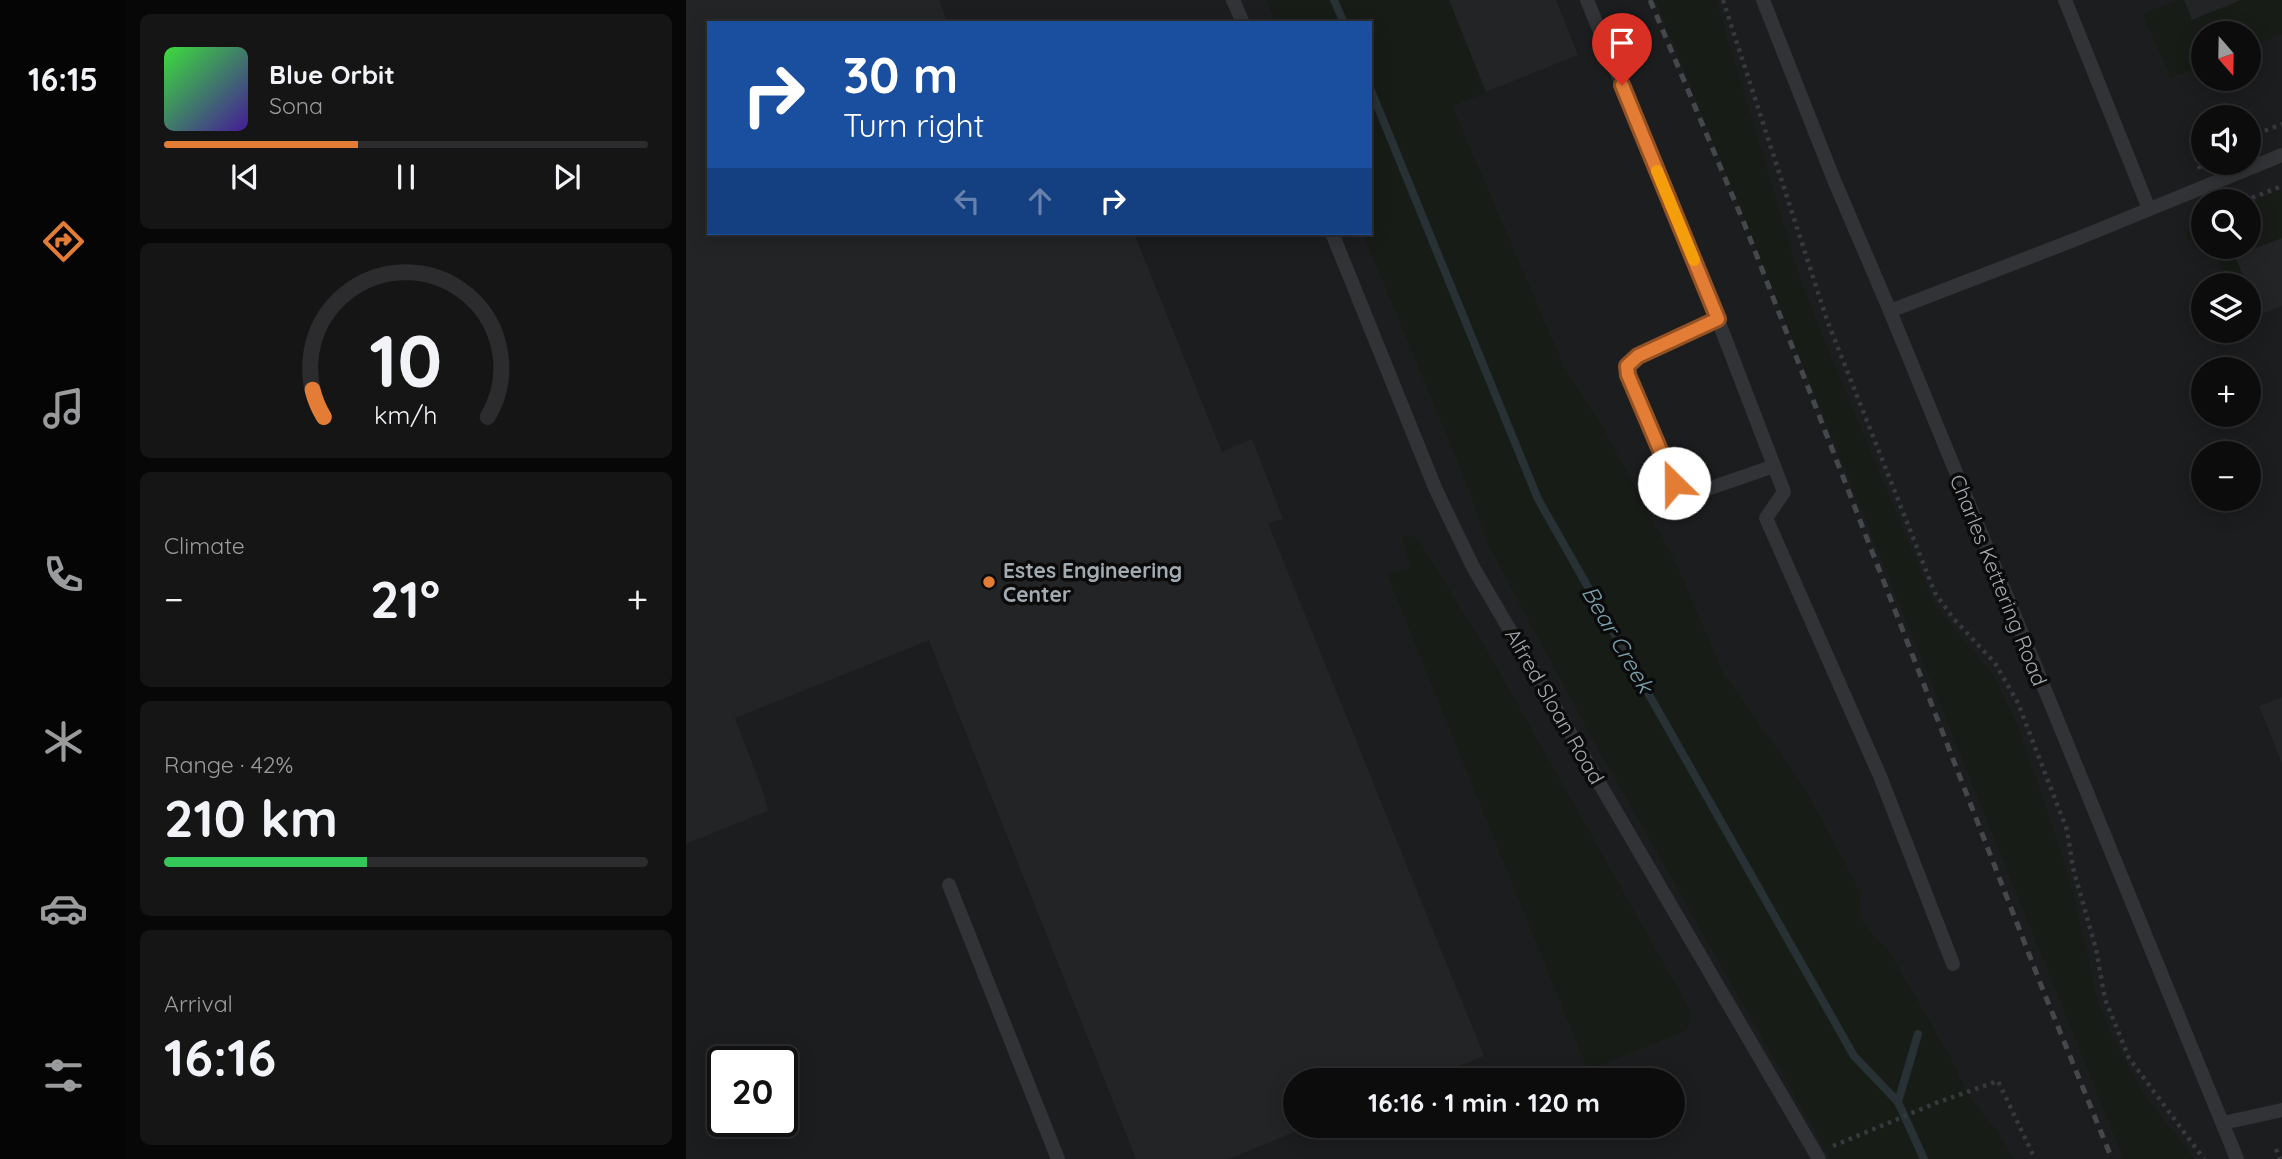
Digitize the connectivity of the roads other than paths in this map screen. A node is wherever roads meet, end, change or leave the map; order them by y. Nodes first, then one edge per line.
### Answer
1 (1233, 0) edge
2 (1587, 0) edge
3 (1763, 0) edge
4 (2065, 0) edge
5 (1242, 21) edge
6 (2282, 155) edge
7 (2149, 209) junction
8 (1333, 235) edge
9 (1890, 311) junction
10 (1718, 319) junction
11 (1774, 466) junction
12 (949, 885) dead end
13 (1954, 964) dead end
14 (2282, 1110) edge
15 (2223, 1123) junction
16 (1058, 1159) edge
17 (1819, 1159) edge
18 (2237, 1159) edge

1 - 5 lane
2 - 10 lane
3 - 9 lane, Charles Kettering Road
4 - 7 lane
6 - 7 lane
7 - 9 lane
8 - 17 lane, Alfred Sloan Road
9 - 15 lane, Charles Kettering Road
10 - 11 lane
10 - 11 lane
11 - 13 lane
12 - 16 lane
14 - 15 lane
15 - 18 lane, Charles Kettering Road

